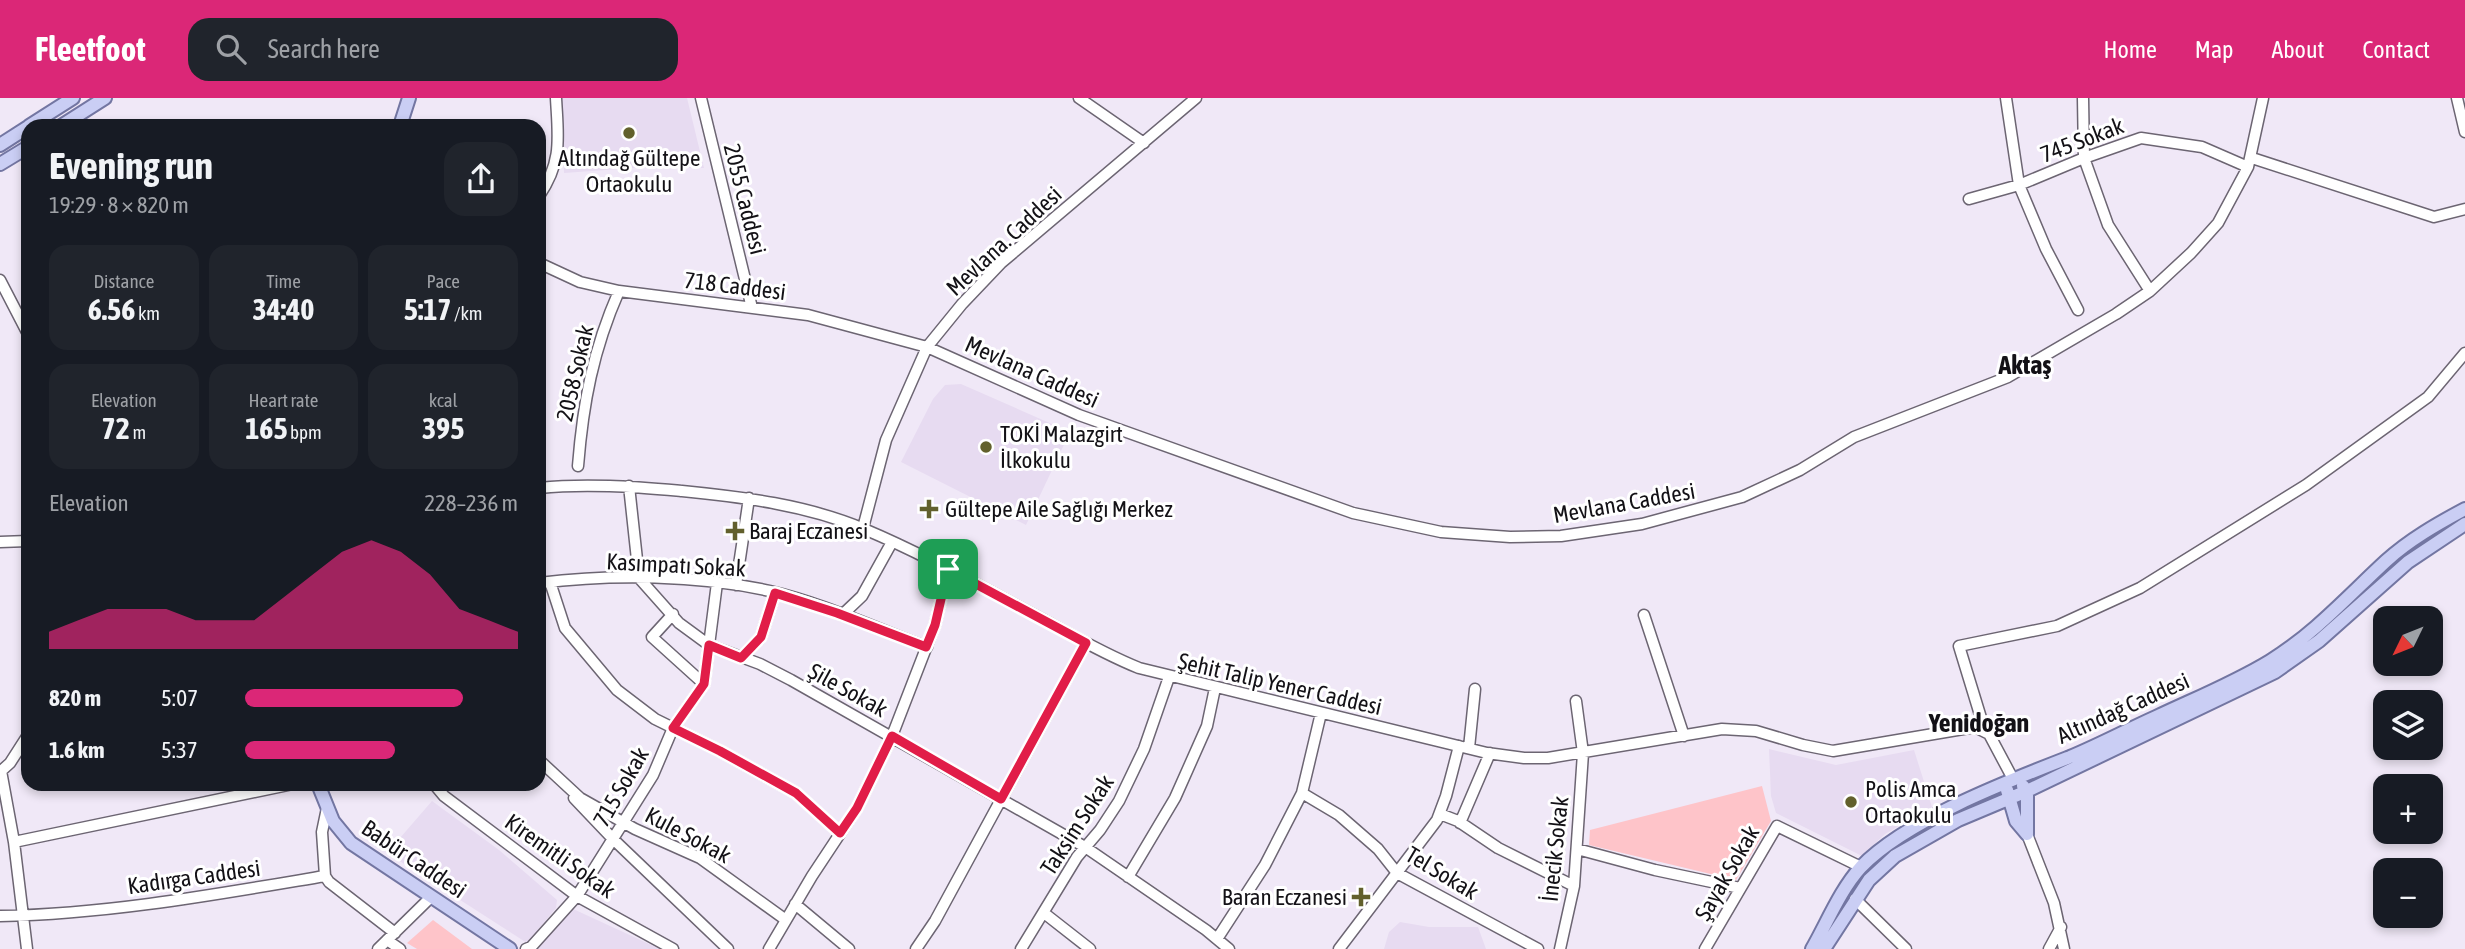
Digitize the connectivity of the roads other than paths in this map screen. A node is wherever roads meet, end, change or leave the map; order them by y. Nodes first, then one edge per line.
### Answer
1 (73, 98) edge
2 (105, 98) edge
3 (410, 98) edge
4 (556, 98) edge
5 (701, 98) edge
6 (1079, 98) edge
7 (1196, 98) edge
8 (2006, 98) edge
9 (2083, 98) edge
10 (2263, 98) edge
11 (2457, 98) edge
12 (40, 119) edge
13 (72, 119) edge
14 (402, 119) edge
15 (21, 131) edge
16 (2465, 132) edge
17 (1144, 143) junction
18 (0, 145) edge
19 (21, 151) edge
20 (2084, 158) junction
21 (2250, 162) junction
22 (0, 164) edge
23 (546, 185) edge
24 (2019, 185) junction
25 (1969, 199) dead end
26 (2465, 209) edge
27 (546, 266) edge
28 (0, 280) edge
29 (619, 291) junction
30 (2150, 291) junction
31 (752, 309) junction
32 (2078, 310) dead end
33 (21, 320) edge
34 (927, 346) junction
35 (2465, 353) edge
36 (578, 466) dead end
37 (629, 486) junction
38 (546, 487) edge
39 (749, 498) junction
40 (2465, 509) edge
41 (2465, 524) edge
42 (863, 528) junction
43 (21, 541) edge
44 (0, 542) edge
45 (892, 542) junction
46 (948, 569) junction
47 (639, 578) junction
48 (546, 582) edge
49 (551, 582) junction
50 (716, 583) junction
51 (736, 585) junction
52 (775, 593) junction
53 (673, 614) junction
54 (842, 615) junction
55 (1644, 615) dead end
56 (1086, 643) junction
57 (709, 645) junction
58 (926, 647) junction
59 (741, 658) junction
60 (1169, 677) junction
61 (704, 684) junction
62 (1215, 688) junction
63 (1475, 689) dead end
64 (1576, 701) dead end
65 (1321, 713) junction
66 (673, 728) junction
67 (1985, 731) junction
68 (892, 736) junction
69 (1684, 736) junction
70 (1464, 747) junction
71 (21, 752) edge
72 (1490, 753) junction
73 (1583, 753) junction
74 (546, 766) edge
75 (1, 771) edge
76 (2012, 779) junction
77 (564, 783) junction
78 (259, 791) edge
79 (321, 791) edge
80 (440, 791) edge
81 (2027, 791) junction
82 (1302, 793) junction
83 (2009, 798) junction
84 (1001, 799) junction
85 (327, 808) junction
86 (1440, 814) junction
87 (1460, 823) junction
88 (624, 824) junction
89 (840, 833) junction
90 (2027, 834) junction
91 (613, 839) junction
92 (14, 842) junction
93 (1085, 847) junction
94 (1577, 849) junction
95 (1861, 867) junction
96 (1397, 873) junction
97 (325, 876) junction
98 (1128, 877) junction
99 (1574, 886) junction
100 (1740, 888) junction
101 (431, 897) junction
102 (577, 897) junction
103 (1856, 899) junction
104 (795, 904) junction
105 (1044, 913) junction
106 (24, 915) junction
107 (0, 916) edge
108 (786, 920) junction
109 (2061, 927) junction
110 (391, 936) junction
111 (1217, 939) junction
112 (27, 949) edge
113 (378, 949) edge
114 (400, 949) edge
115 (510, 949) edge
116 (526, 949) edge
117 (673, 949) edge
118 (728, 949) edge
119 (769, 949) edge
120 (849, 949) edge
121 (916, 949) edge
122 (1021, 949) edge
123 (1090, 949) edge
124 (1229, 949) edge
125 (1339, 949) edge
126 (1538, 949) edge
127 (1560, 949) edge
128 (1705, 949) edge
129 (1812, 949) edge
130 (1824, 949) edge
131 (1906, 949) edge
132 (2049, 949) edge
133 (2064, 949) edge

1 - 12 main road
2 - 13 main road
3 - 14 main road
4 - 23 street
5 - 31 street, 2055 Caddesi
6 - 17 street
7 - 17 street, Mevlana. Caddesi
8 - 24 street
9 - 20 street
10 - 21 street
11 - 16 street
15 - 18 main road
17 - 34 street, Mevlana. Caddesi
19 - 22 main road
20 - 21 street, 745 Sokak
20 - 24 street, 745 Sokak
20 - 30 street
21 - 26 street, 745 Sokak
21 - 30 street, Mevlana Caddesi
24 - 25 street, 745 Sokak
24 - 32 street
27 - 29 street, 718 Caddesi
28 - 33 street
29 - 31 street, 718 Caddesi
29 - 36 street, 2058 Sokak
30 - 34 street, Mevlana Caddesi
31 - 34 street, 718 Caddesi
34 - 42 street, Mevlana. Caddesi
35 - 67 street
37 - 38 street, Şehit Talip Yener Caddesi
37 - 39 street, Şehit Talip Yener Caddesi
37 - 47 street
39 - 42 street, Şehit Talip Yener Caddesi
39 - 51 street
40 - 76 main road, Altındağ Caddesi
41 - 81 main road, Altındağ Caddesi
42 - 45 street, Şehit Talip Yener Caddesi
43 - 44 street
45 - 46 street, Şehit Talip Yener Caddesi
45 - 54 street
46 - 56 street, Şehit Talip Yener Caddesi
46 - 58 street
47 - 49 street, Kasımpatı Sokak
47 - 50 street, Kasımpatı Sokak
47 - 53 street, Şile Sokak
48 - 49 street, Kasımpatı Sokak
49 - 66 street
50 - 51 street, Kasımpatı Sokak
50 - 57 street, 715 Sokak
51 - 52 street, Kasımpatı Sokak
52 - 54 street, Kasımpatı Sokak
52 - 59 street
53 - 57 street, Şile Sokak
53 - 61 street
54 - 58 street, Kasımpatı Sokak
55 - 69 street
56 - 60 street, Şehit Talip Yener Caddesi
56 - 84 street
57 - 59 street, Şile Sokak
57 - 61 street, 715 Sokak
58 - 68 street
59 - 68 street, Şile Sokak
60 - 62 street, Şehit Talip Yener Caddesi
60 - 93 street, Taksim Sokak
61 - 66 street, 715 Sokak
62 - 65 street, Şehit Talip Yener Caddesi
62 - 98 street
63 - 70 street
64 - 73 street, İnecik Sokak
65 - 70 street, Şehit Talip Yener Caddesi
65 - 82 street
66 - 88 street, 715 Sokak
66 - 89 street
67 - 69 street, Şehit Talip Yener Caddesi
67 - 76 street
68 - 84 street, Şile Sokak
68 - 89 street
69 - 73 street, Şehit Talip Yener Caddesi
70 - 72 street, Şehit Talip Yener Caddesi
70 - 86 street
71 - 75 street
72 - 73 street, Şehit Talip Yener Caddesi
72 - 87 street
73 - 94 street, İnecik Sokak
74 - 77 street, Kule Sokak
75 - 92 street
76 - 81 main road
76 - 83 main road
76 - 95 main road, Altındağ Caddesi
77 - 88 street, Kule Sokak
77 - 91 street
78 - 92 street
79 - 85 main road, Babür Caddesi
80 - 102 street, Kiremitli Sokak
81 - 83 main road, Altındağ Caddesi
81 - 90 main road
82 - 96 street, Tel Sokak
82 - 111 street
83 - 90 main road
83 - 103 main road, Altındağ Caddesi
84 - 93 street, Şile Sokak
84 - 121 street
85 - 97 street
85 - 101 main road, Babür Caddesi
86 - 87 street
86 - 96 street
87 - 99 street
88 - 91 street, 715 Sokak
88 - 108 street, Kule Sokak
89 - 104 street
90 - 109 street
91 - 102 street, 715 Sokak
91 - 118 street
92 - 106 street
93 - 98 street, Şile Sokak
93 - 105 street, Taksim Sokak
94 - 99 street, İnecik Sokak
94 - 100 street
95 - 100 street, Şayak Sokak
95 - 129 main road, Altındağ Caddesi
96 - 125 street
96 - 126 street, Tel Sokak
97 - 106 street, Kadırga Caddesi
97 - 110 street
98 - 111 street, Şile Sokak
99 - 127 street, İnecik Sokak
100 - 128 street, Şayak Sokak
101 - 110 street
101 - 115 main road, Babür Caddesi
102 - 116 street, 715 Sokak
102 - 117 street, Kiremitli Sokak
103 - 130 main road, Altındağ Caddesi
103 - 131 street
104 - 108 street
104 - 120 street
105 - 122 street, Taksim Sokak
105 - 123 street
106 - 107 street, Kadırga Caddesi
106 - 112 street
108 - 119 street
109 - 132 street
109 - 133 street
110 - 113 street
110 - 114 street
111 - 124 street, Şile Sokak

